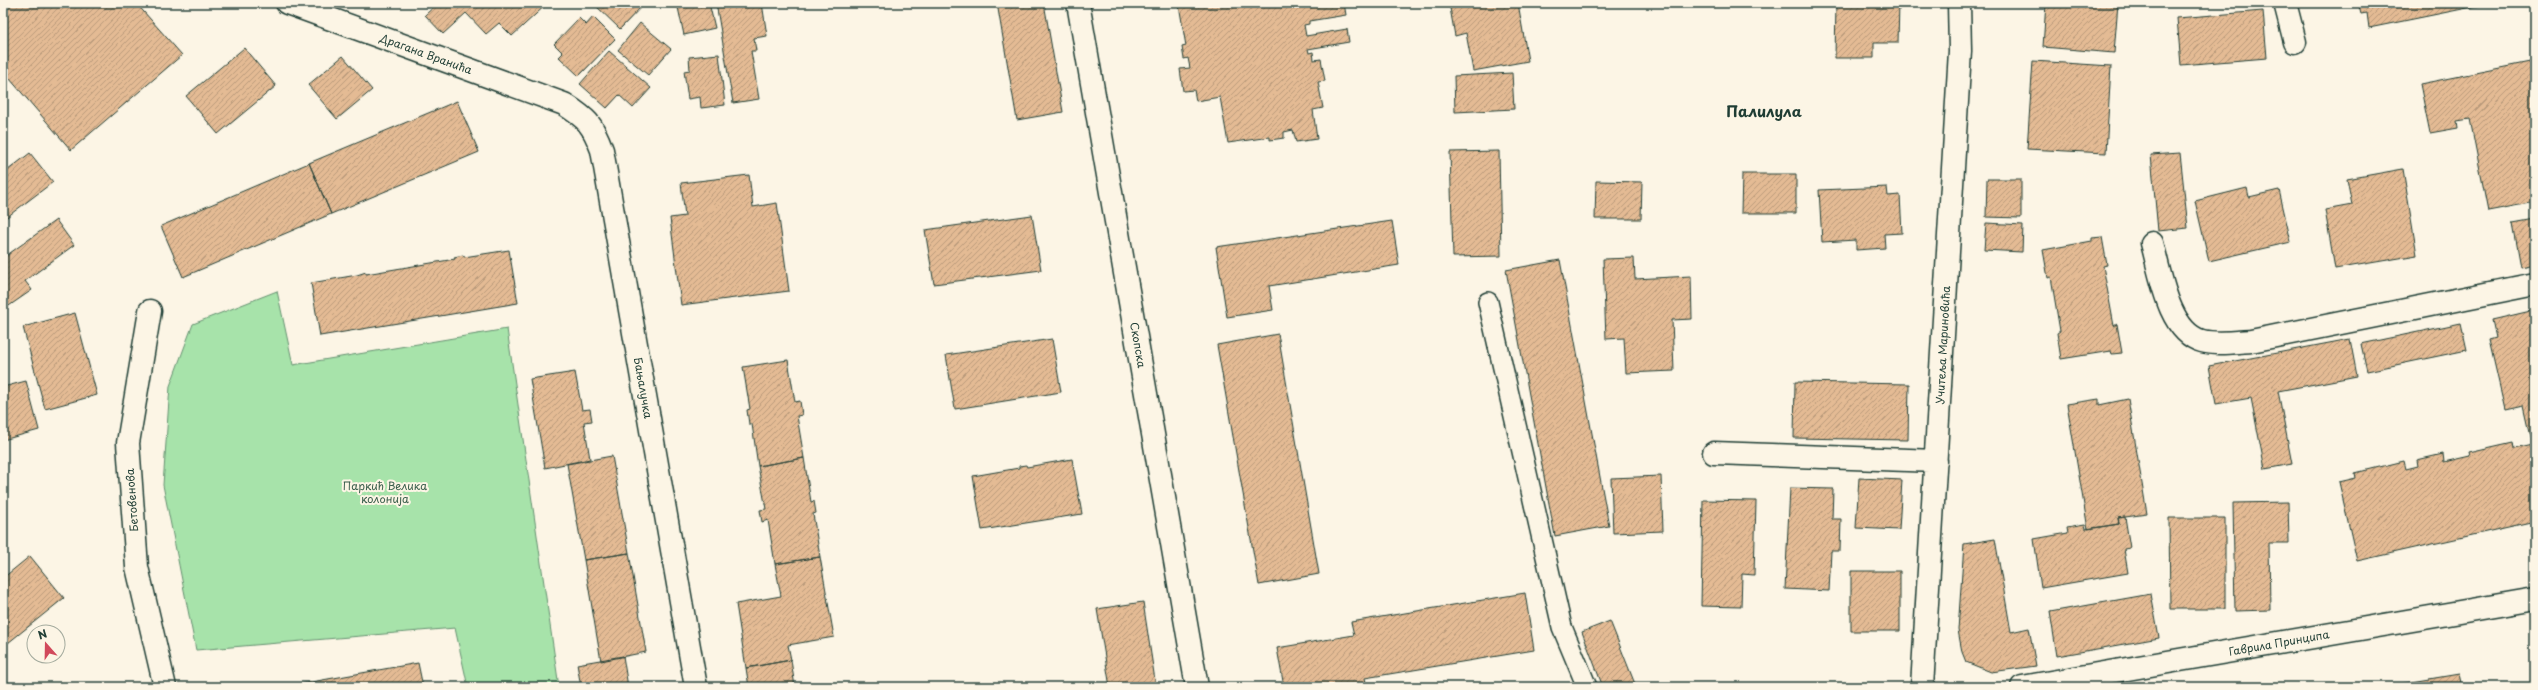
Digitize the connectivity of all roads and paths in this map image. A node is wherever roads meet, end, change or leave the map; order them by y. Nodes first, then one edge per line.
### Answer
1 (287, 3) edge
2 (1078, 3) edge
3 (1959, 3) edge
4 (2285, 3) edge
5 (2295, 42) dead end
6 (564, 104) joint
7 (2152, 243) dead end
8 (2535, 284) edge
9 (1488, 302) dead end
10 (150, 311) dead end
11 (1714, 454) dead end
12 (1936, 461) junction
13 (2535, 599) edge
14 (165, 687) edge
15 (696, 687) edge
16 (1198, 687) edge
17 (1587, 687) edge
18 (1922, 687) edge
19 (2022, 687) edge

1 - 6 street, Драгана Вранића
2 - 16 street, Скопска
3 - 12 street, Учитеља Мариновића
4 - 5 street
6 - 15 street, Бањалучка
7 - 8 street
9 - 17 lane
10 - 14 street, Бетовенова
11 - 12 street
12 - 18 street, Учитеља Мариновића
13 - 19 street, Гаврила Принципа

